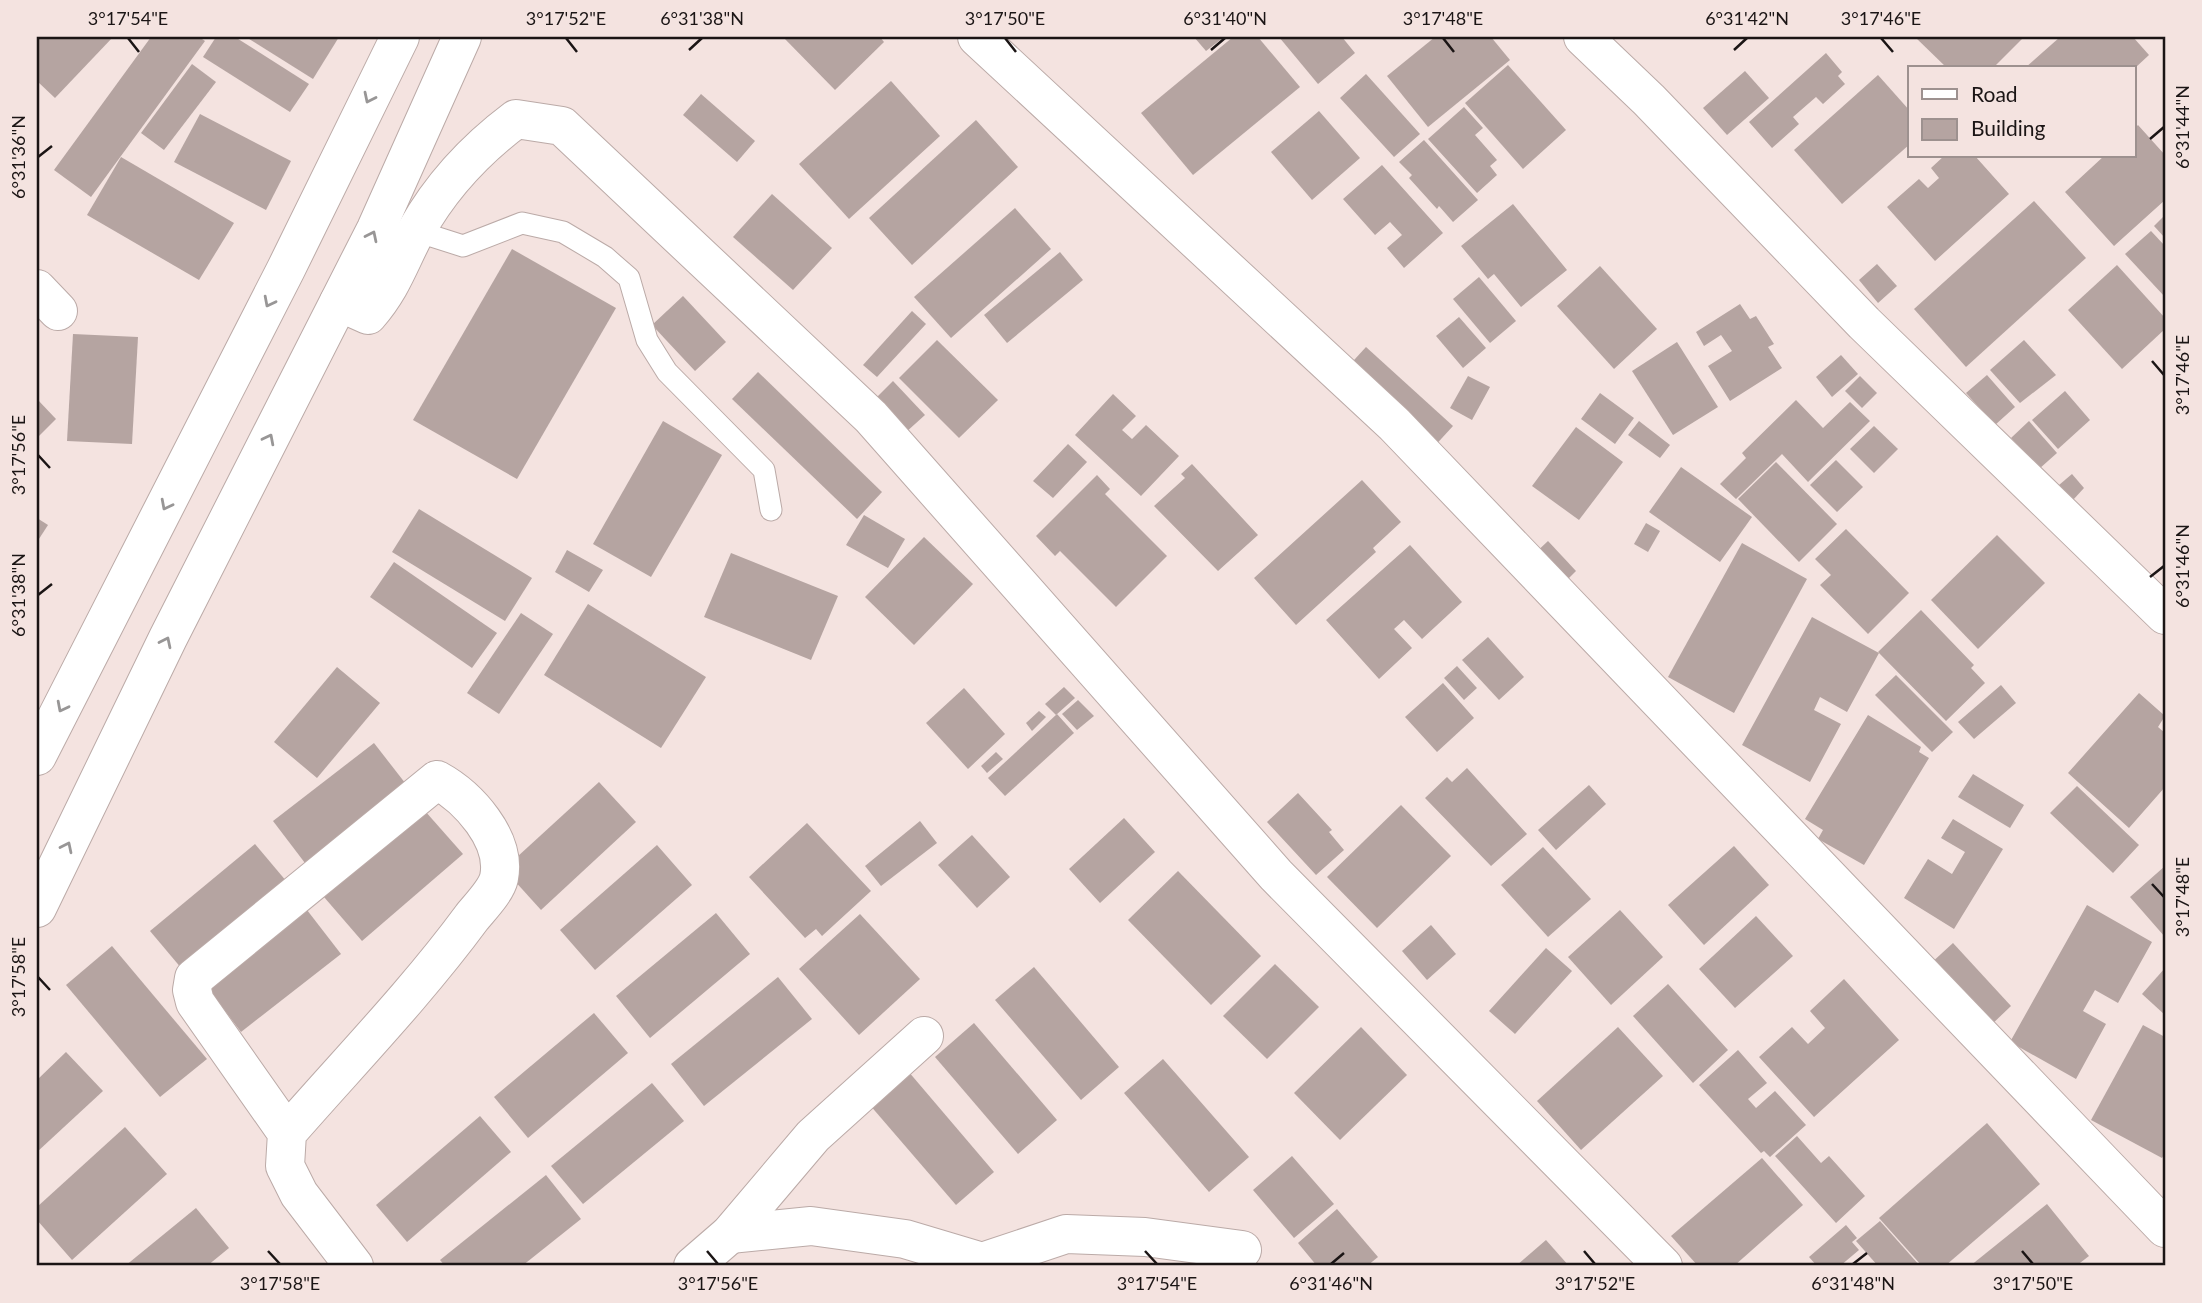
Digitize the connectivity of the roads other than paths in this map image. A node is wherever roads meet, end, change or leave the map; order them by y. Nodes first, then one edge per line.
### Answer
1 (400, 37) edge
2 (462, 37) edge
3 (977, 37) edge
4 (1583, 37) edge
5 (416, 231) junction
6 (339, 302) junction
7 (771, 510) dead end
8 (2165, 615) edge
9 (37, 756) edge
10 (37, 908) edge
11 (924, 1036) dead end
12 (287, 1132) junction
13 (2165, 1227) edge
14 (730, 1234) junction
15 (1242, 1250) dead end
16 (984, 1264) edge
17 (354, 1266) edge
18 (693, 1266) edge
19 (1663, 1266) edge

1 -> 9 street
6 -> 2 street
3 - 13 street
4 - 8 street
5 - 6 street
5 - 7 lane
5 - 19 street
10 -> 6 street
11 - 14 street
12 - 12 street
12 - 17 street
14 - 16 street
14 - 18 street
15 - 16 street

